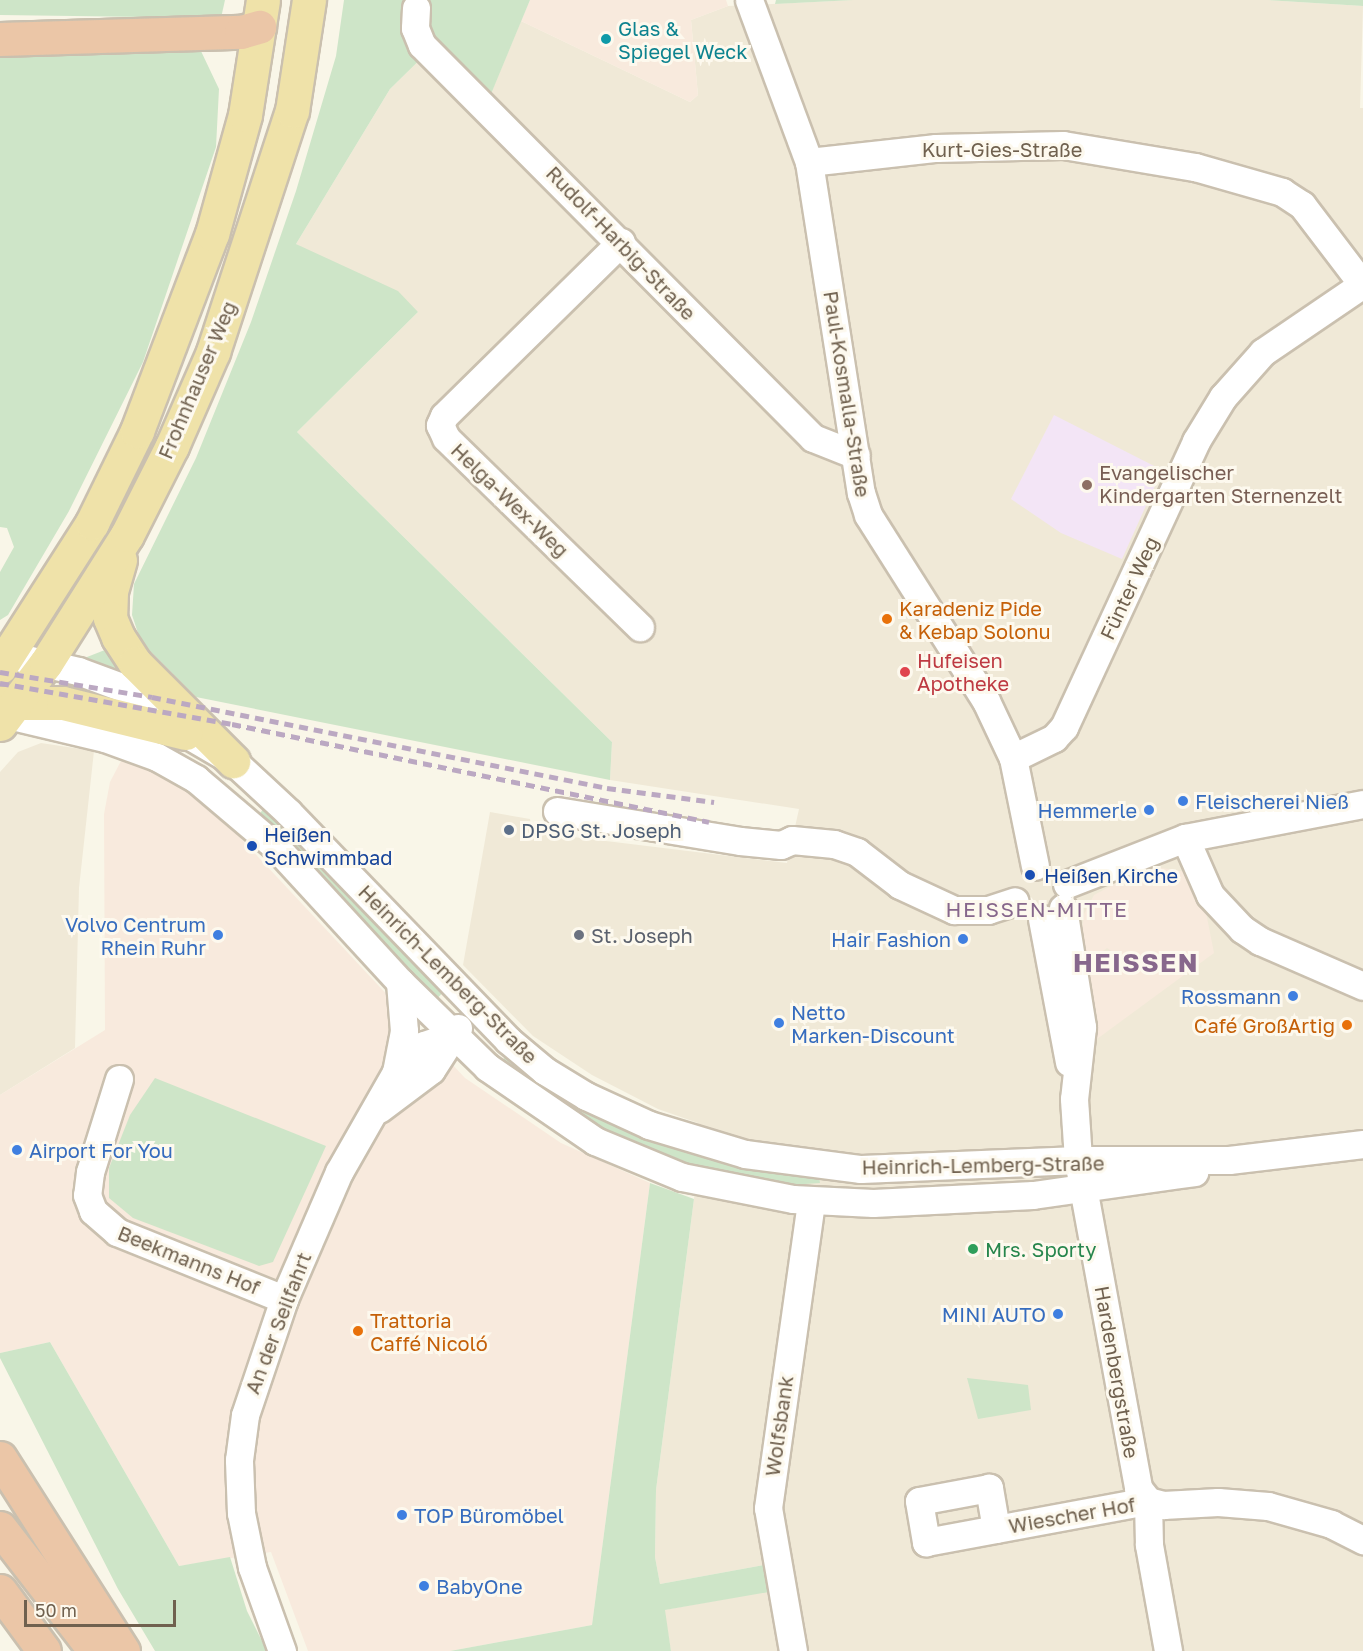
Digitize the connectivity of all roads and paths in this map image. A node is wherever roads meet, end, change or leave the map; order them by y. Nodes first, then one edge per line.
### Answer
1 (315, 2) edge
2 (756, 5) edge
3 (416, 8) dead end
4 (261, 14) edge
5 (0, 39) edge
6 (809, 162) junction
7 (621, 242) junction
8 (1363, 284) edge
9 (856, 456) junction
10 (127, 535) junction
11 (640, 627) dead end
12 (3, 658) edge
13 (46, 663) junction
14 (4, 711) edge
15 (185, 733) junction
16 (1013, 758) junction
17 (233, 761) junction
18 (1363, 804) edge
19 (557, 811) dead end
20 (1185, 838) junction
21 (1035, 866) junction
22 (1015, 901) junction
23 (1058, 904) junction
24 (400, 982) junction
25 (1363, 986) edge
26 (477, 1008) junction
27 (453, 1035) junction
28 (396, 1072) junction
29 (119, 1080) dead end
30 (375, 1112) junction
31 (1363, 1144) edge
32 (1078, 1160) junction
33 (1229, 1160) junction
34 (1084, 1190) junction
35 (811, 1201) junction
36 (284, 1299) junction
37 (0, 1458) edge
38 (1148, 1502) junction
39 (0, 1528) edge
40 (996, 1529) dead end
41 (1363, 1540) edge
42 (0, 1591) edge
43 (45, 1651) edge
44 (95, 1651) edge
45 (123, 1651) edge
46 (282, 1651) edge
47 (793, 1651) edge
48 (1168, 1651) edge

1 - 4 main road
1 - 10 main road, Frohnhauser Weg
2 - 6 street, Paul-Kosmalla-Straße
3 - 7 street, Rudolf-Harbig-Straße
4 - 5 highway
4 - 12 main road, Frohnhauser Weg
6 - 8 street, Kurt-Gies-Straße
6 - 9 street, Paul-Kosmalla-Straße
7 - 9 street, Rudolf-Harbig-Straße
7 - 11 street, Helga-Wex-Weg
8 - 16 street, Fünter Weg
9 - 16 street, Paul-Kosmalla-Straße
10 - 13 main road, Frohnhauser Weg
10 - 17 main road
12 - 13 street, Heinrich-Lemberg-Straße
13 - 14 main road, Frohnhauser Weg
13 - 15 street, Heinrich-Lemberg-Straße
14 - 15 main road
14 - 24 street, Heinrich-Lemberg-Straße
15 - 17 street, Heinrich-Lemberg-Straße
16 - 21 street, Paul-Kosmalla-Straße
17 - 26 street, Heinrich-Lemberg-Straße
18 - 20 street
19 - 22 street
20 - 23 street
20 - 25 street
21 - 22 street
21 - 23 street
22 - 23 street
23 - 32 street, Hardenbergstraße
24 - 27 street, Heinrich-Lemberg-Straße
24 - 28 street, Heinrich-Lemberg-Straße
26 - 27 street, An der Seilfahrt
26 - 32 street, Heinrich-Lemberg-Straße
27 - 28 street, An der Seilfahrt
27 - 30 street, An der Seilfahrt
27 - 35 street, Heinrich-Lemberg-Straße
28 - 30 street, An der Seilfahrt
29 - 36 street, Beekmanns Hof
30 - 36 street, An der Seilfahrt
31 - 33 street, Heinrich-Lemberg-Straße
32 - 33 street, Heinrich-Lemberg-Straße
32 - 34 street, Hardenbergstraße
33 - 34 street, Heinrich-Lemberg-Straße
34 - 35 street, Heinrich-Lemberg-Straße
34 - 38 street, Hardenbergstraße
35 - 47 street, Wolfsbank
36 - 46 street, An der Seilfahrt
37 - 45 highway
38 - 40 street, Wiescher Hof
38 - 41 street, Wiescher Hof
38 - 48 street, Hardenbergstraße
39 - 44 highway
42 - 43 highway

